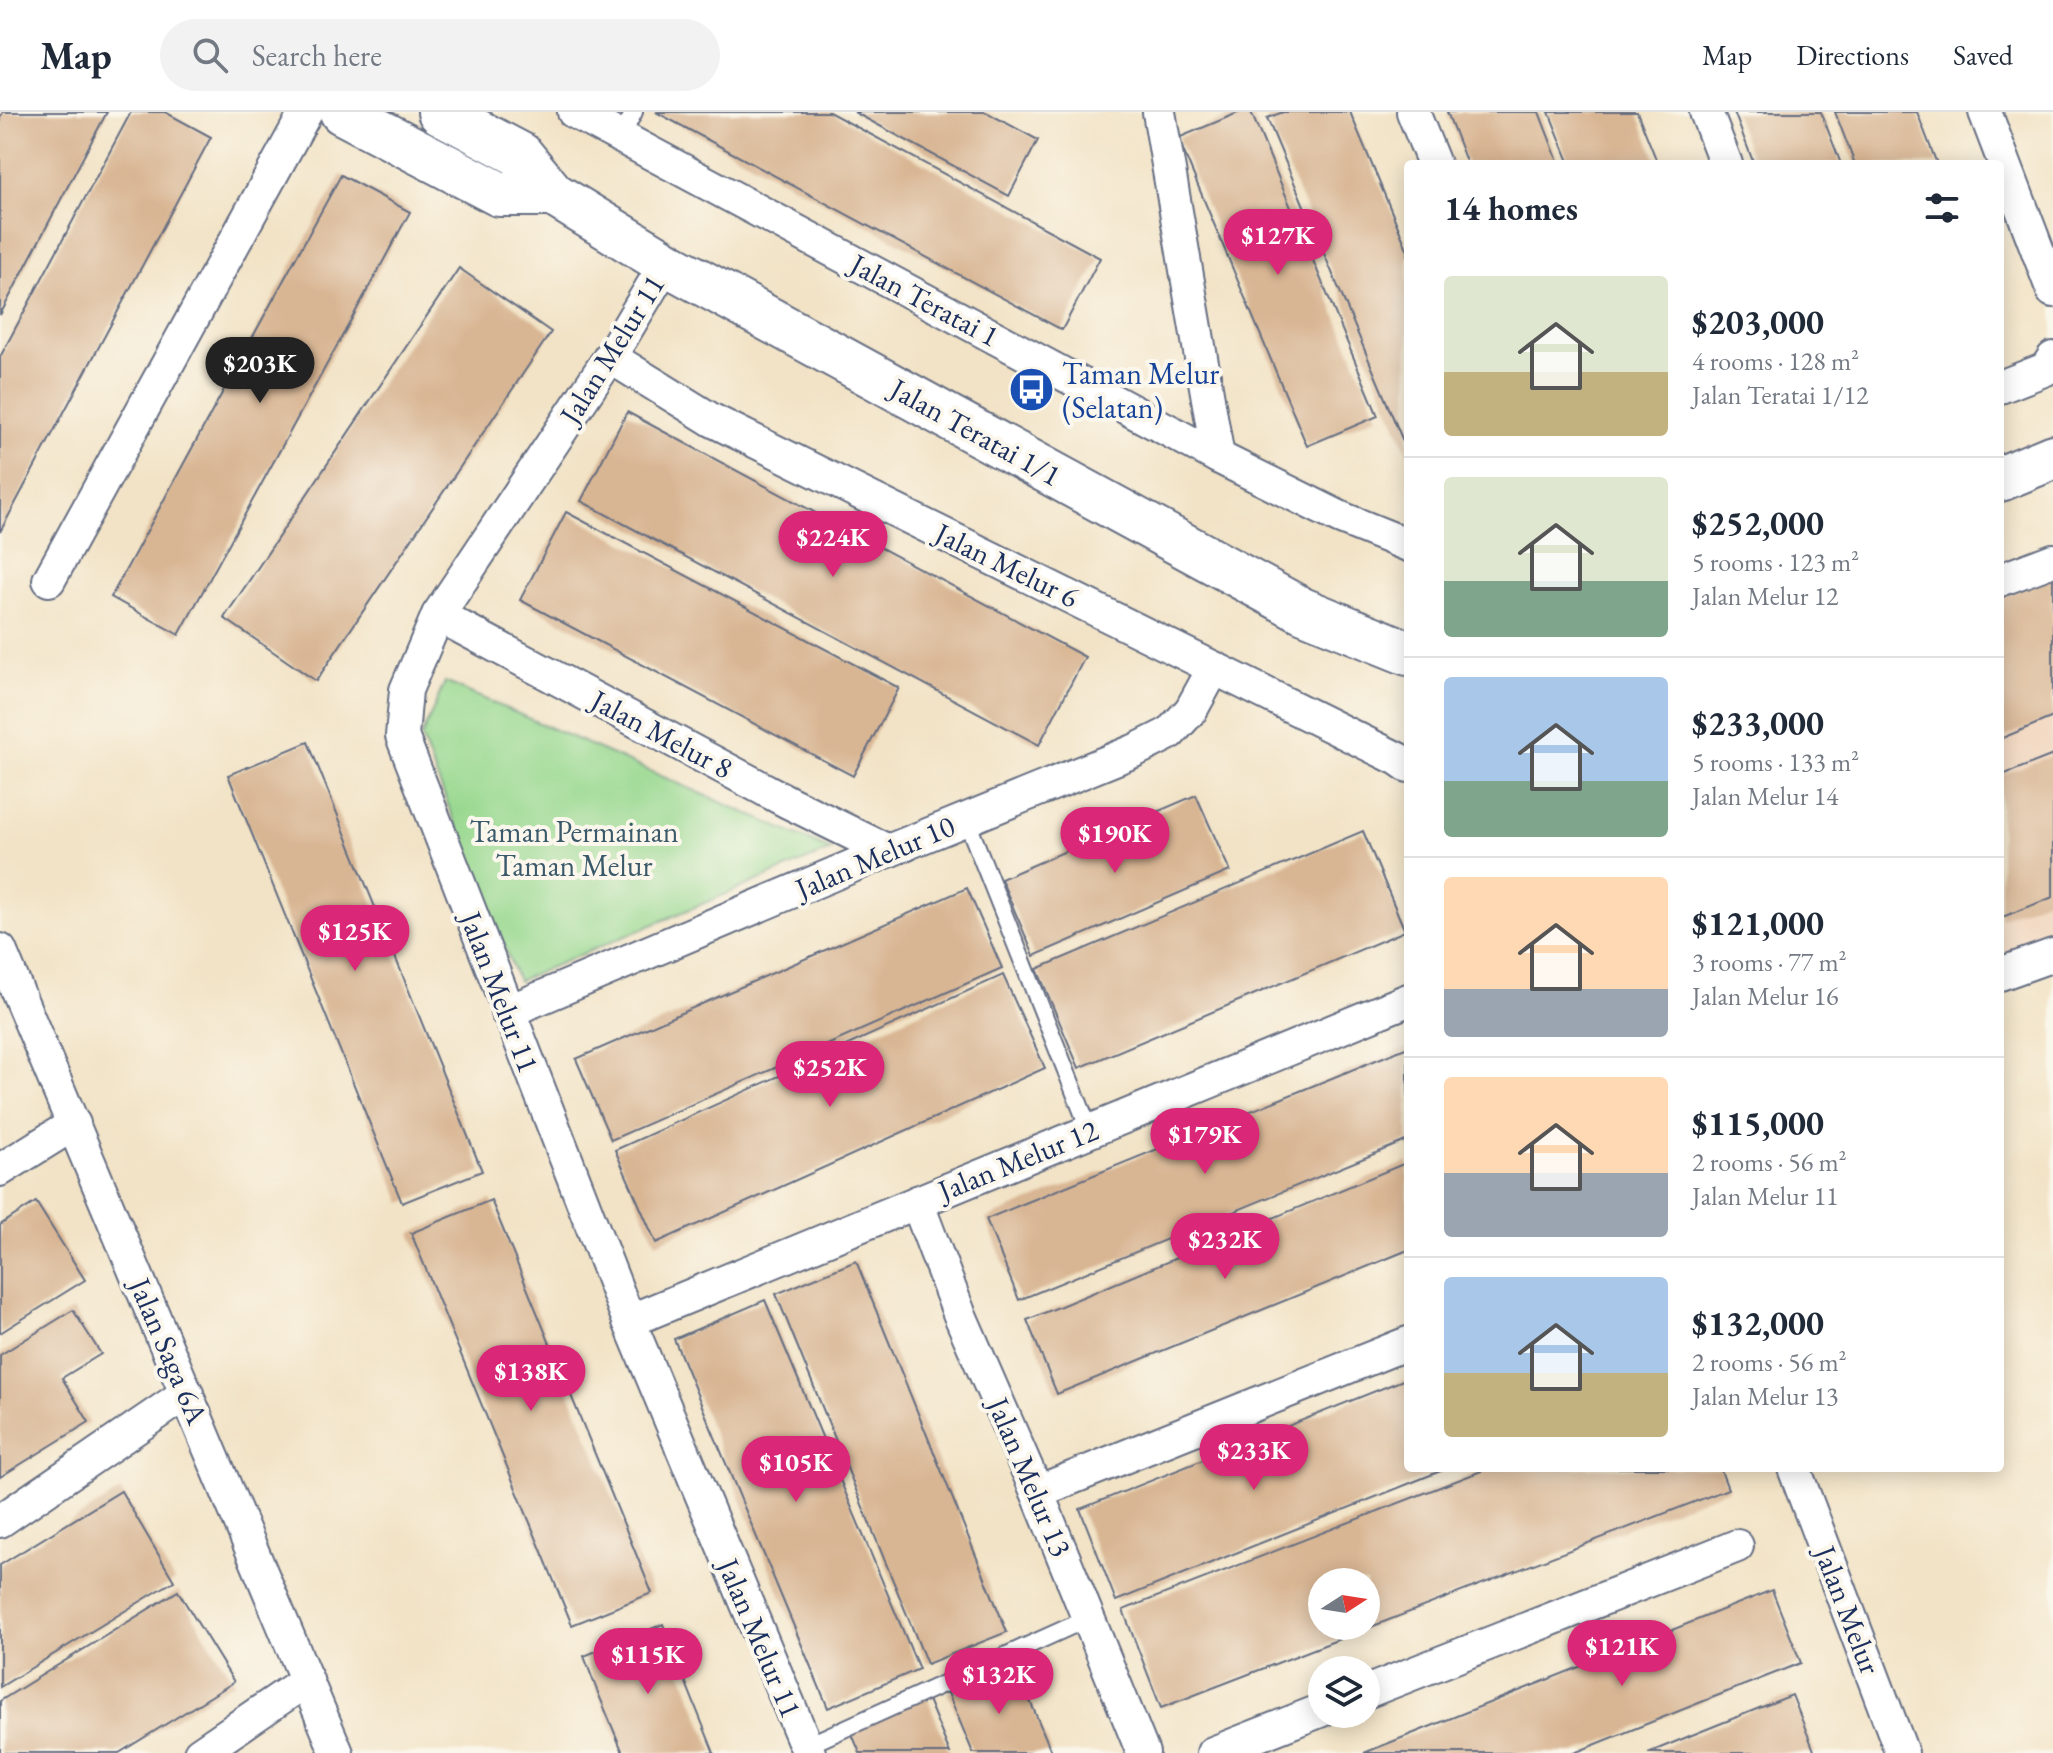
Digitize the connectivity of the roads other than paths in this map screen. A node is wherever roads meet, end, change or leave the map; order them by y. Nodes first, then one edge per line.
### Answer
1 (306, 112) edge
2 (342, 112) edge
3 (440, 112) edge
4 (574, 112) edge
5 (1159, 112) edge
6 (1413, 112) edge
7 (1706, 112) edge
8 (1985, 112) edge
9 (628, 124) edge
10 (1432, 160) edge
11 (1724, 160) edge
12 (2003, 160) edge
13 (2004, 162) edge
14 (553, 194) junction
15 (666, 263) junction
16 (2053, 291) edge
17 (610, 357) junction
18 (2053, 358) edge
19 (2004, 385) edge
20 (1218, 457) junction
21 (2053, 457) edge
22 (2004, 477) edge
23 (1404, 543) edge
24 (2053, 560) edge
25 (2004, 578) edge
26 (49, 580) dead end
27 (438, 615) junction
28 (1404, 651) edge
29 (1214, 668) junction
30 (1404, 763) edge
31 (966, 819) junction
32 (888, 851) junction
33 (0, 950) edge
34 (2053, 955) edge
35 (2004, 973) edge
36 (1404, 1002) edge
37 (507, 1012) junction
38 (74, 1124) junction
39 (1090, 1131) junction
40 (0, 1170) edge
41 (917, 1202) junction
42 (629, 1321) junction
43 (1404, 1345) edge
44 (187, 1393) junction
45 (1796, 1472) edge
46 (1037, 1492) junction
47 (0, 1521) edge
48 (1737, 1546) dead end
49 (1089, 1618) junction
50 (307, 1680) junction
51 (1380, 1686) edge
52 (1308, 1716) edge
53 (807, 1749) edge
54 (200, 1753) edge
55 (337, 1753) edge
56 (1143, 1753) edge
57 (1213, 1753) edge
58 (1902, 1753) edge

1 - 26 street
2 - 14 street
3 - 14 street, Jalan Teratai 1/1
4 - 9 street, Jalan Teratai 1
5 - 20 street
6 - 10 street
7 - 11 street
8 - 12 street
9 - 20 street, Jalan Teratai 1
13 - 16 street
14 - 15 street, Jalan Teratai 1/1
15 - 17 street, Jalan Melur 11
15 - 28 street, Jalan Teratai 1/1
17 - 27 street, Jalan Melur 11
17 - 29 street, Jalan Melur 6
18 - 19 street
20 - 23 street, Jalan Teratai 1
21 - 22 street
24 - 25 street
27 - 32 street, Jalan Melur 8
27 - 37 street, Jalan Melur 11
29 - 30 street, Jalan Melur 6
29 - 31 street, Jalan Melur 10
31 - 32 street, Jalan Melur 10
31 - 39 lane
32 - 37 street, Jalan Melur 10
33 - 38 street, Jalan Saga 6A
34 - 35 street
36 - 39 street, Jalan Melur 12
37 - 42 street, Jalan Melur 11
38 - 40 street
38 - 44 street, Jalan Saga 6A
39 - 41 street, Jalan Melur 12
41 - 42 street, Jalan Melur 12
41 - 46 street, Jalan Melur 13
42 - 53 street, Jalan Melur 11
43 - 46 street
44 - 47 street
44 - 50 street, Jalan Saga 6A
45 - 58 street, Jalan Melur
46 - 49 street, Jalan Melur 13
48 - 51 street
49 - 53 lane
49 - 56 street, Jalan Melur 13
50 - 54 street
50 - 55 street, Jalan Saga 6A
52 - 57 street

